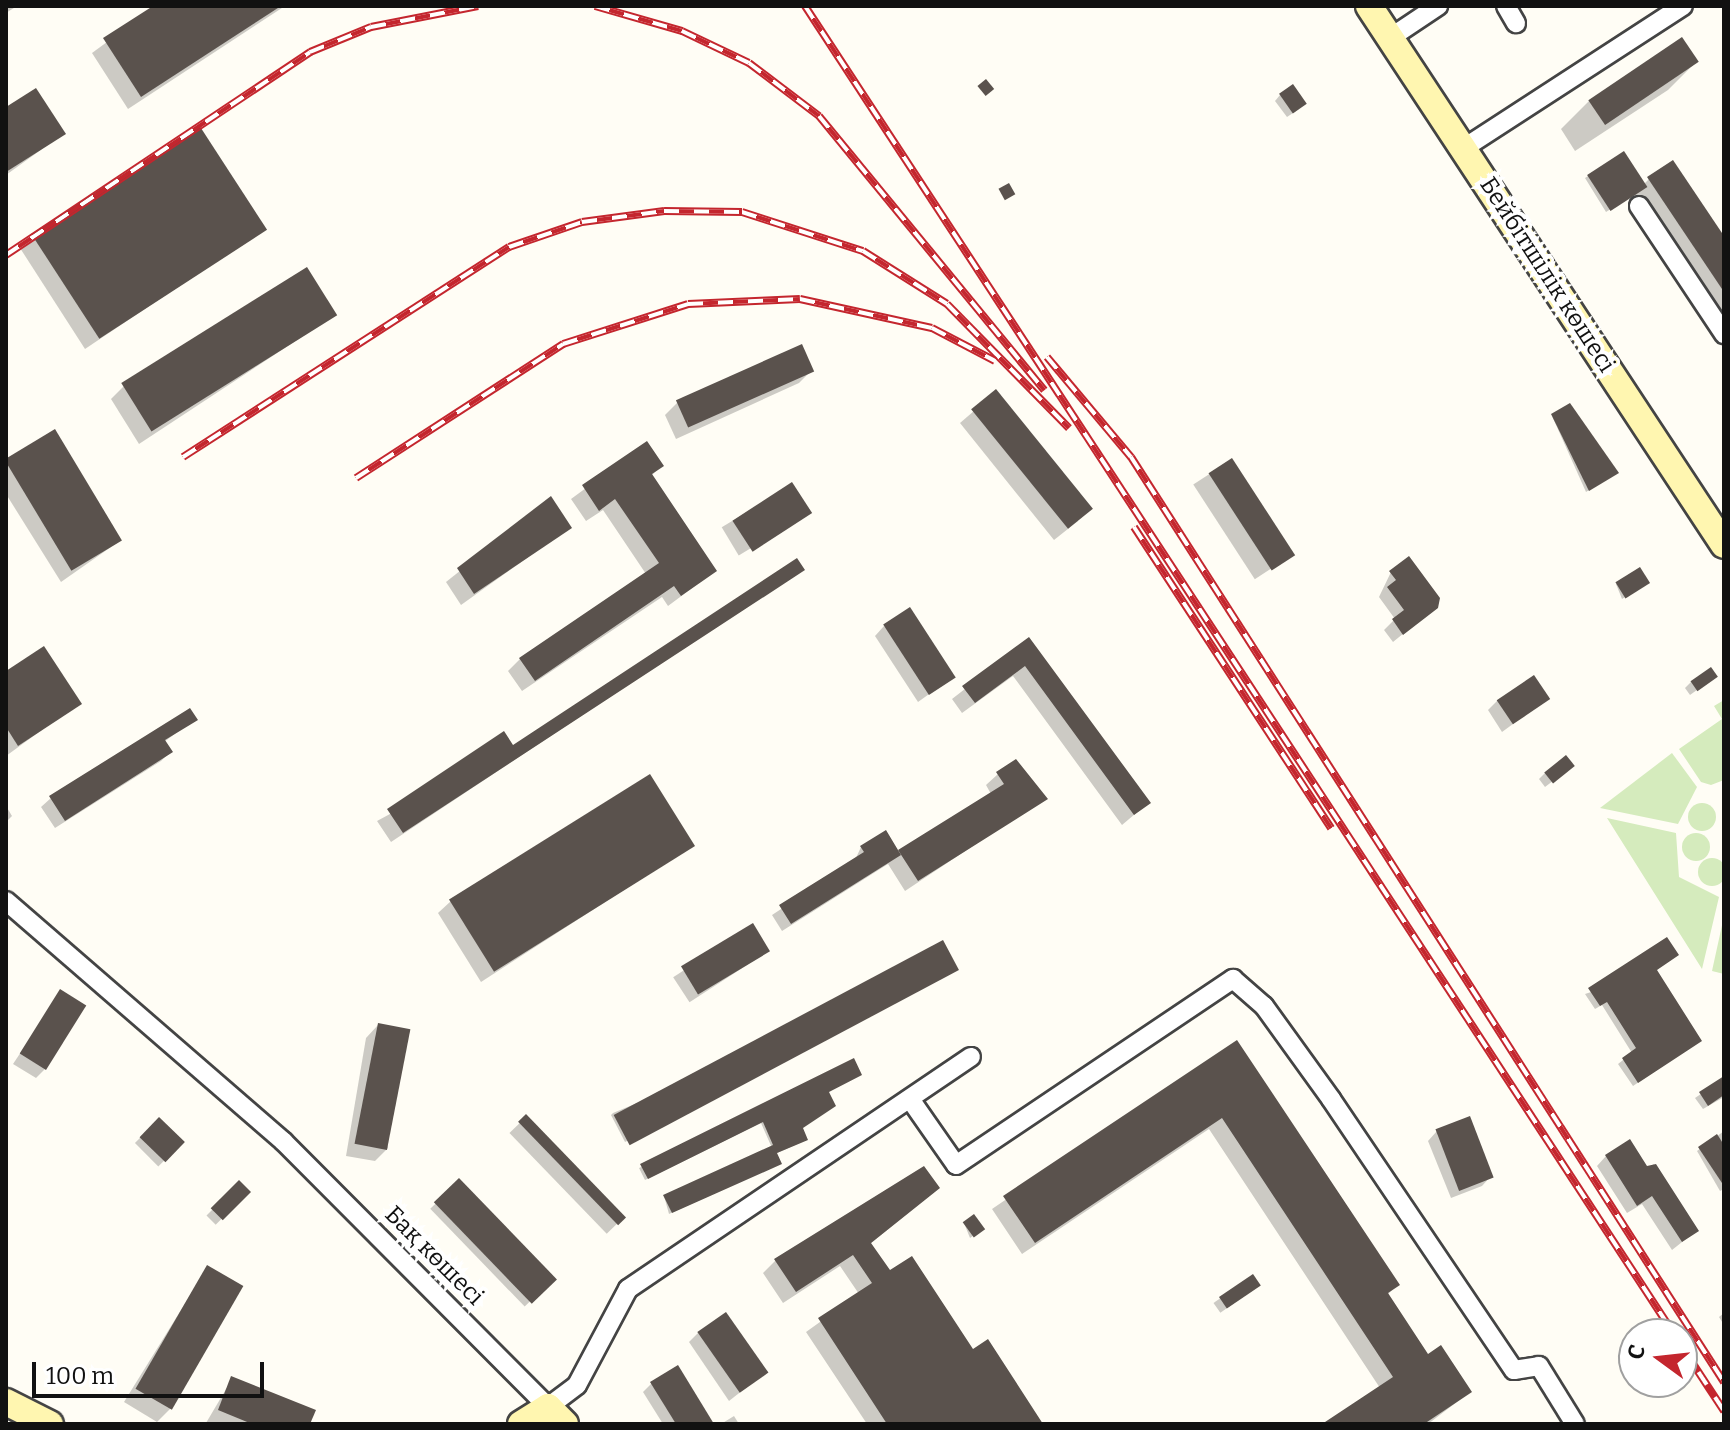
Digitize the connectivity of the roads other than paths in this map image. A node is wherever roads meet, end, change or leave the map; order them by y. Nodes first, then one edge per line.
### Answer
1 (1369, 6) edge
2 (1438, 6) edge
3 (1506, 6) edge
4 (1683, 6) edge
5 (1516, 23) dead end
6 (1390, 38) junction
7 (1464, 148) junction
8 (1639, 206) dead end
9 (1724, 334) edge
10 (1724, 545) edge
11 (6, 901) edge
12 (971, 1057) dead end
13 (910, 1099) junction
14 (6, 1402) edge
15 (557, 1415) edge
16 (50, 1424) edge
17 (521, 1424) edge
18 (1575, 1424) edge

1 - 6 street, Бейбітшілік көшесі
2 - 6 street
3 - 5 street
4 - 7 street
6 - 7 street, Бейбітшілік көшесі
7 - 10 street, Бейбітшілік көшесі
8 - 9 street
11 - 15 street, Бақ көшесі
12 - 13 street
13 - 15 street
13 - 18 street
14 - 16 street
15 - 17 street

